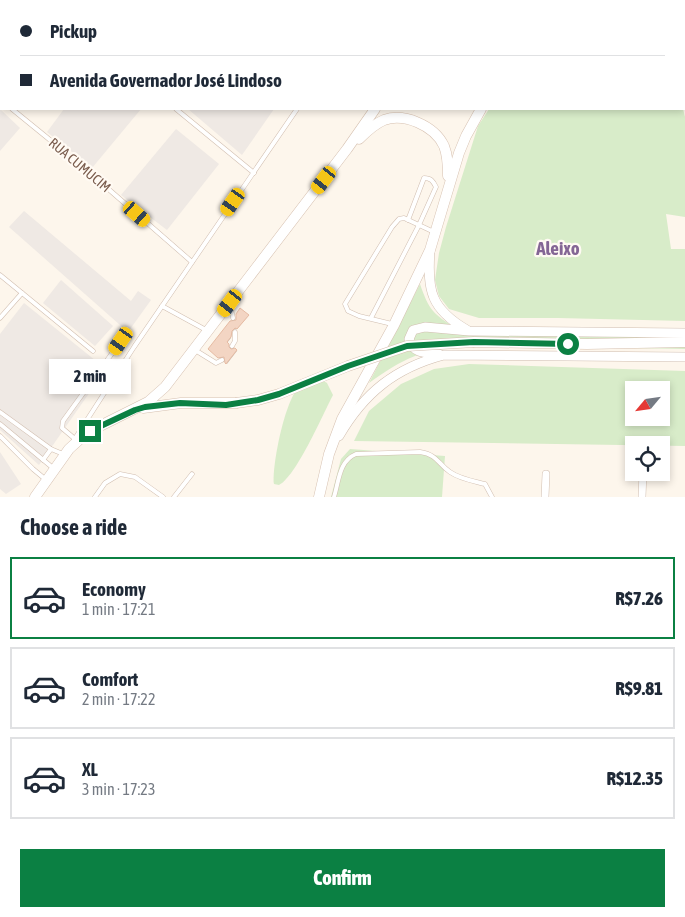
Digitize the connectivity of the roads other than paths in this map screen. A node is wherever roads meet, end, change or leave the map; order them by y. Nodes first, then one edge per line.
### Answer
1 (13, 110) edge
2 (177, 110) edge
3 (297, 110) edge
4 (374, 110) edge
5 (480, 110) edge
6 (347, 149) junction
7 (254, 173) junction
8 (447, 190) junction
9 (408, 220) junction
10 (419, 225) junction
11 (435, 232) junction
12 (430, 250) junction
13 (192, 262) junction
14 (0, 275) edge
15 (22, 293) junction
16 (230, 303) junction
17 (162, 306) junction
18 (0, 318) edge
19 (233, 318) dead end
20 (371, 318) junction
21 (394, 325) junction
22 (469, 331) junction
23 (208, 332) junction
24 (235, 332) dead end
25 (685, 334) edge
26 (121, 341) dead end
27 (685, 342) edge
28 (232, 346) dead end
29 (194, 350) junction
30 (93, 351) dead end
31 (444, 355) junction
32 (685, 357) edge
33 (222, 360) dead end
34 (135, 410) junction
35 (0, 412) edge
36 (0, 424) edge
37 (0, 436) edge
38 (75, 438) junction
39 (51, 449) junction
40 (67, 452) junction
41 (329, 454) junction
42 (43, 460) junction
43 (54, 470) junction
44 (192, 474) dead end
45 (546, 474) dead end
46 (47, 481) junction
47 (643, 481) edge
48 (35, 497) edge
49 (95, 497) edge
50 (163, 497) edge
51 (174, 497) edge
52 (319, 497) edge
53 (334, 497) edge
54 (492, 497) edge
55 (545, 497) edge
56 (642, 497) edge

1 - 13 lane, RUA CUMUCIM
2 - 7 lane
3 - 7 lane
4 - 6 main road
5 - 8 main road
6 - 8 main road
6 - 16 main road
7 - 13 lane
8 - 11 main road
9 - 10 lane
9 - 10 lane
9 - 20 lane
10 - 11 lane
10 - 20 lane
11 - 12 main road
12 - 21 main road
12 - 22 street
13 - 17 lane
14 - 15 lane
15 - 18 lane
15 - 30 lane
16 - 19 lane
16 - 23 main road
17 - 23 lane
17 - 38 lane
20 - 21 lane
21 - 41 main road
22 - 25 street
22 - 31 street
23 - 29 main road
24 - 28 lane
26 - 38 lane
27 - 34 main road, bridge
29 - 33 lane
29 - 34 main road
31 - 32 street
31 - 41 street
34 - 40 main road
35 - 39 lane
36 - 42 lane
37 - 46 lane
38 - 40 lane
39 - 40 lane
39 - 42 lane
40 - 43 main road
41 - 52 main road
42 - 43 lane
43 - 46 main road
44 - 51 lane
45 - 55 street
46 - 48 main road
47 - 56 street
49 - 50 lane
53 - 54 lane

